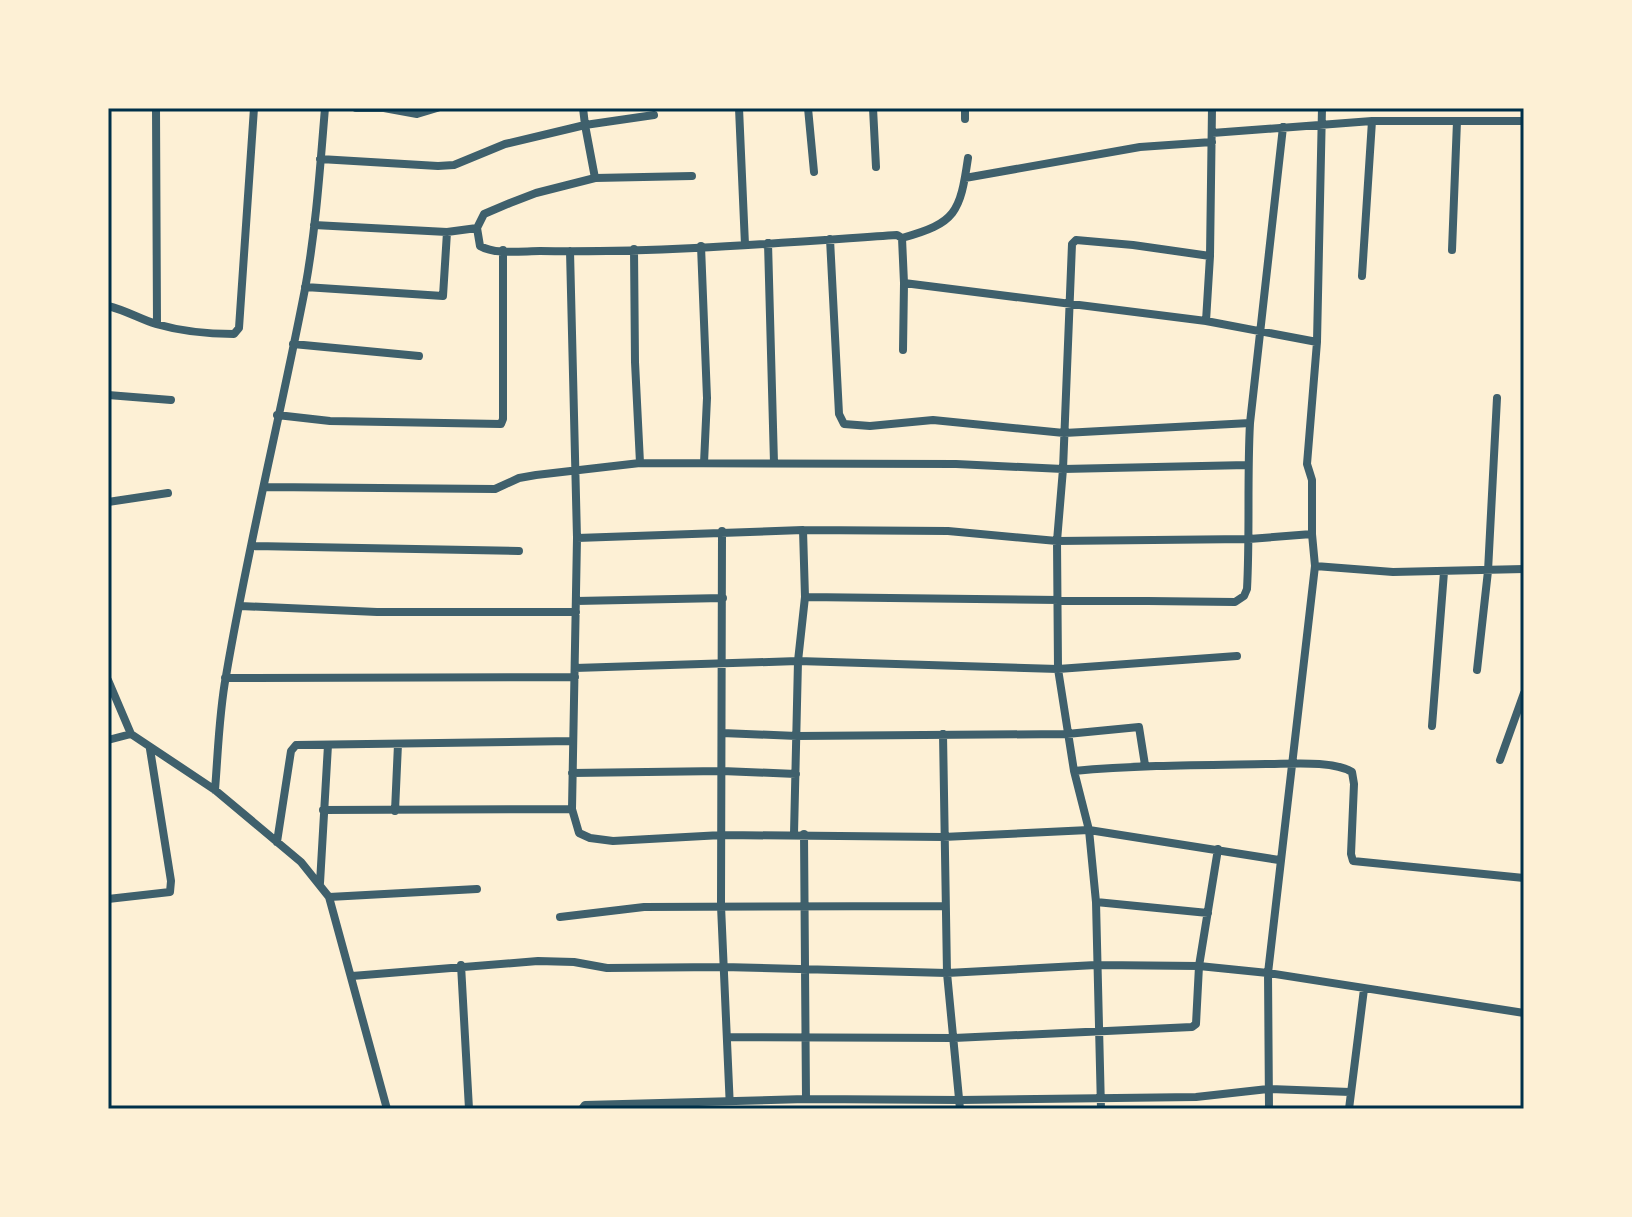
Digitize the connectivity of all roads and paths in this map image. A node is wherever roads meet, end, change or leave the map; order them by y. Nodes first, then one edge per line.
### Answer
1 (156, 108) edge
2 (254, 108) edge
3 (325, 108) edge
4 (356, 108) edge
5 (384, 108) edge
6 (437, 108) edge
7 (583, 108) edge
8 (739, 108) edge
9 (808, 108) edge
10 (873, 108) edge
11 (965, 108) edge
12 (1212, 108) edge
13 (1322, 108) edge
14 (654, 115) dead end
15 (965, 119) dead end
16 (1372, 121) junction
17 (1457, 121) junction
18 (1524, 121) edge
19 (1320, 124) junction
20 (585, 125) junction
21 (1283, 127) junction
22 (1212, 137) junction
23 (968, 158) dead end
24 (320, 159) junction
25 (876, 167) dead end
26 (814, 172) dead end
27 (692, 176) dead end
28 (595, 178) junction
29 (965, 178) junction
30 (314, 225) junction
31 (477, 228) junction
32 (447, 232) junction
33 (902, 238) junction
34 (830, 239) junction
35 (768, 243) junction
36 (745, 245) junction
37 (701, 246) junction
38 (634, 249) junction
39 (503, 250) junction
40 (1452, 250) dead end
41 (570, 251) junction
42 (1210, 256) junction
43 (1362, 276) dead end
44 (904, 283) junction
45 (305, 287) junction
46 (1069, 303) junction
47 (108, 306) edge
48 (1206, 321) junction
49 (157, 324) junction
50 (1262, 332) junction
51 (1317, 342) junction
52 (293, 344) junction
53 (903, 350) dead end
54 (419, 356) dead end
55 (108, 395) edge
56 (1497, 398) dead end
57 (171, 400) dead end
58 (277, 415) junction
59 (1250, 423) junction
60 (1064, 433) junction
61 (640, 463) junction
62 (704, 463) junction
63 (774, 463) junction
64 (1248, 465) junction
65 (1063, 469) junction
66 (575, 472) junction
67 (265, 487) junction
68 (168, 493) dead end
69 (108, 502) edge
70 (803, 530) junction
71 (722, 531) junction
72 (1312, 534) junction
73 (577, 538) junction
74 (1249, 539) junction
75 (1057, 541) junction
76 (252, 546) junction
77 (519, 551) dead end
78 (1315, 566) junction
79 (1524, 569) edge
80 (1488, 571) junction
81 (1444, 572) junction
82 (805, 597) junction
83 (723, 598) junction
84 (1057, 600) junction
85 (576, 601) junction
86 (240, 606) junction
87 (576, 612) junction
88 (1237, 656) dead end
89 (798, 661) junction
90 (722, 664) junction
91 (1058, 669) junction
92 (1477, 670) dead end
93 (575, 673) junction
94 (225, 678) junction
95 (108, 680) edge
96 (1524, 693) edge
97 (1432, 726) dead end
98 (722, 733) junction
99 (131, 734) junction
100 (943, 734) junction
101 (1067, 734) junction
102 (797, 736) junction
103 (108, 740) edge
104 (572, 741) junction
105 (398, 744) junction
106 (328, 745) junction
107 (150, 749) junction
108 (1500, 760) dead end
109 (1293, 764) junction
110 (1145, 765) junction
111 (722, 771) junction
112 (1074, 771) junction
113 (572, 773) junction
114 (796, 774) junction
115 (215, 790) junction
116 (572, 809) junction
117 (323, 810) junction
118 (395, 811) junction
119 (1089, 830) junction
120 (799, 834) junction
121 (722, 835) junction
122 (943, 837) junction
123 (277, 842) junction
124 (1218, 849) junction
125 (1279, 860) junction
126 (1524, 878) edge
127 (320, 883) junction
128 (477, 889) dead end
129 (329, 897) junction
130 (108, 899) edge
131 (1096, 902) junction
132 (721, 906) junction
133 (945, 906) junction
134 (803, 907) junction
135 (1208, 913) junction
136 (560, 917) dead end
137 (461, 965) junction
138 (1096, 965) junction
139 (1199, 966) junction
140 (723, 967) junction
141 (803, 969) junction
142 (947, 973) junction
143 (1268, 973) junction
144 (352, 976) junction
145 (1364, 989) junction
146 (1524, 1013) edge
147 (1098, 1030) junction
148 (805, 1036) junction
149 (727, 1037) junction
150 (954, 1038) junction
151 (1268, 1089) junction
152 (1350, 1092) junction
153 (1100, 1098) junction
154 (806, 1099) junction
155 (730, 1104) edge
156 (960, 1104) edge
157 (387, 1109) edge
158 (469, 1109) edge
159 (582, 1109) edge
160 (1101, 1109) edge
161 (1269, 1109) edge
162 (1349, 1109) edge

1 - 49 street
2 - 49 street
3 - 24 street
4 - 5 street
5 - 6 street
7 - 20 street
8 - 36 street
9 - 26 street
10 - 25 street
11 - 15 street
12 - 22 street
13 - 19 street
14 - 20 street
16 - 17 street
16 - 19 street
16 - 43 street
17 - 18 street
17 - 40 street
19 - 21 street
19 - 51 street
20 - 24 street
20 - 28 street
21 - 22 street
21 - 50 street
22 - 29 street
22 - 42 street
23 - 29 street
24 - 30 street
27 - 28 street
28 - 31 street
29 - 33 street
30 - 32 street
30 - 45 street
31 - 32 street
31 - 39 street
32 - 45 street
33 - 34 street
33 - 44 street
34 - 35 street
34 - 60 street
35 - 36 street
35 - 63 street
36 - 37 street
37 - 38 street
37 - 62 street
38 - 41 street
38 - 61 street
39 - 41 street
39 - 58 street
41 - 66 street
42 - 46 street
42 - 48 street
44 - 46 street
44 - 53 street
45 - 52 street
46 - 48 street
46 - 60 street
47 - 49 street
48 - 50 street
50 - 51 street
50 - 59 street
51 - 72 street
52 - 54 street
52 - 58 street
55 - 57 street
56 - 80 street
58 - 67 street
59 - 60 street
59 - 64 street
60 - 65 street
61 - 62 street
61 - 66 street
62 - 63 street
63 - 65 street
64 - 65 street
64 - 74 street
65 - 75 street
66 - 67 street
66 - 73 street
67 - 76 street
68 - 69 street
70 - 71 street
70 - 75 street
70 - 82 street
71 - 73 street
71 - 83 street
72 - 74 street
72 - 78 street
73 - 85 street
74 - 75 street
74 - 84 street
75 - 84 street
76 - 77 street
76 - 86 street
78 - 81 street
78 - 109 street
79 - 80 street
80 - 81 street
80 - 92 street
81 - 97 street
82 - 84 street
82 - 89 street
83 - 85 street
83 - 90 street
84 - 91 street
85 - 87 street
86 - 87 street
86 - 94 street
87 - 93 street
88 - 91 street
89 - 90 street
89 - 91 street
89 - 102 street
90 - 93 street
90 - 98 street
91 - 101 street
93 - 94 street
93 - 104 street
94 - 115 street
95 - 99 street
96 - 108 street
98 - 102 street
98 - 111 street
99 - 103 street
99 - 107 street
100 - 101 street
100 - 102 street
100 - 122 street
101 - 110 street
101 - 112 street
102 - 114 street
104 - 105 street
104 - 113 street
105 - 106 street
105 - 118 street
106 - 117 street
106 - 123 street
107 - 115 street
107 - 130 street
109 - 110 street
109 - 125 street
109 - 126 street
110 - 112 street
111 - 113 street
111 - 114 street
111 - 121 street
112 - 119 street
113 - 116 street
114 - 120 street
115 - 123 street
116 - 118 street
116 - 121 street
117 - 118 street
117 - 127 street
119 - 122 street
119 - 124 street
119 - 131 street
120 - 121 street
120 - 122 street
120 - 134 street
121 - 132 street
122 - 133 street
123 - 127 street
124 - 125 street
124 - 135 street
125 - 143 street
127 - 129 street
128 - 129 street
129 - 144 street
131 - 135 street
131 - 138 street
132 - 134 street
132 - 136 street
132 - 140 street
133 - 134 street
133 - 142 street
134 - 141 street
135 - 139 street
137 - 140 street
137 - 144 street
137 - 158 street
138 - 139 street
138 - 142 street
138 - 147 street
139 - 143 street
139 - 147 street
140 - 141 street
140 - 149 street
141 - 142 street
141 - 148 street
142 - 150 street
143 - 145 street
143 - 151 street
144 - 157 street
145 - 146 street
145 - 152 street
147 - 150 street
147 - 153 street
148 - 149 street
148 - 150 street
148 - 154 street
149 - 155 street
150 - 156 street
151 - 152 street
151 - 153 street
151 - 161 street
152 - 162 street
153 - 156 street
153 - 160 street
154 - 155 street
154 - 156 street
155 - 159 street

